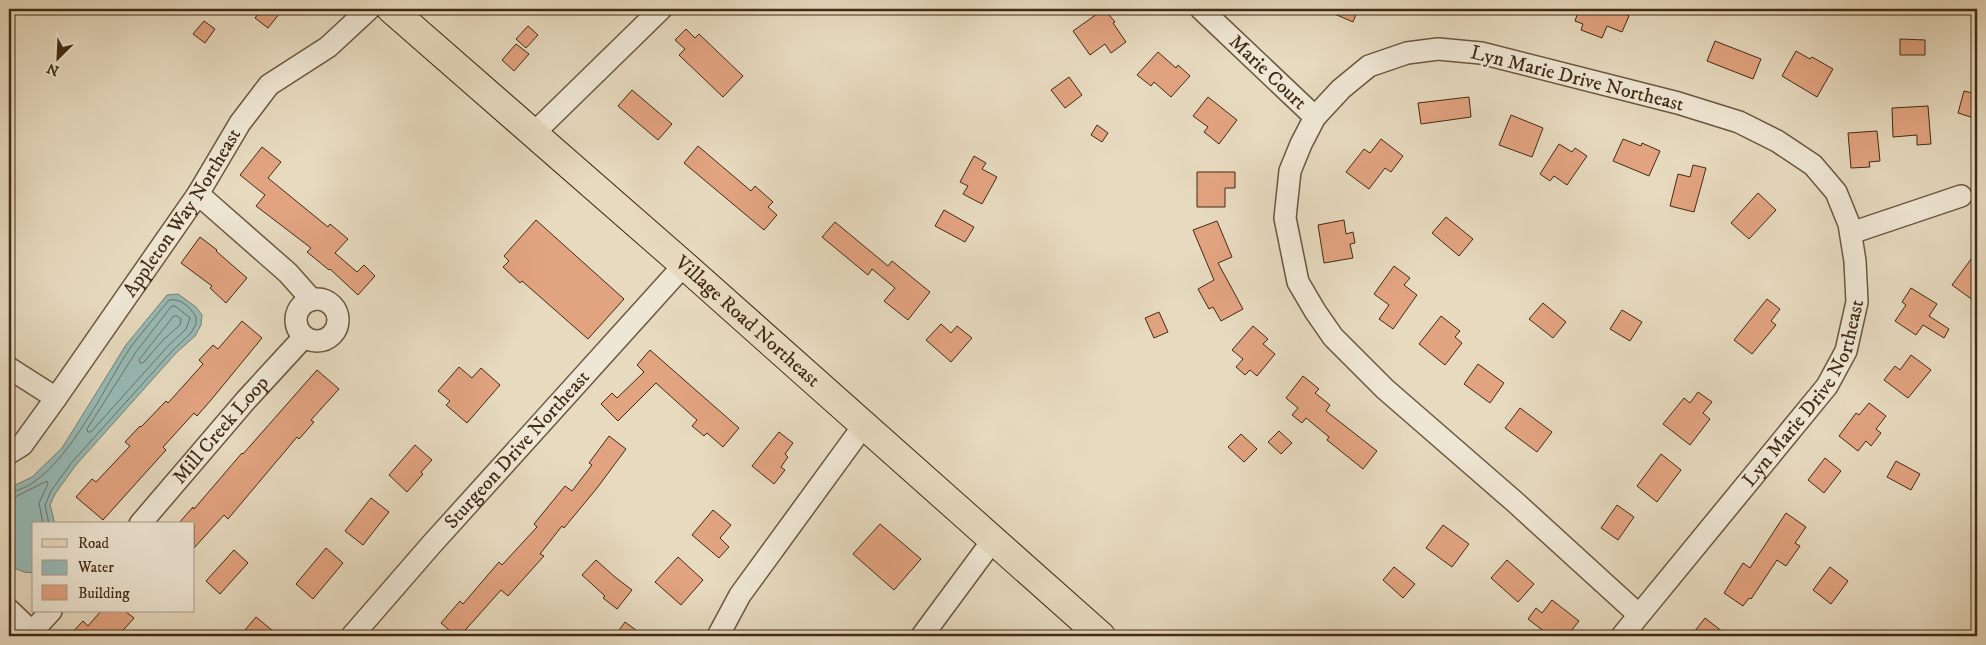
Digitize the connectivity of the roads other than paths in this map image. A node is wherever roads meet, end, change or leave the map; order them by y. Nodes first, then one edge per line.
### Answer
1 (369, 9) edge
2 (391, 9) edge
3 (661, 9) edge
4 (1201, 9) edge
5 (1315, 117) junction
6 (534, 133) junction
7 (198, 194) junction
8 (1961, 196) dead end
9 (1851, 232) junction
10 (684, 265) junction
11 (312, 300) junction
12 (304, 337) junction
13 (9, 368) edge
14 (56, 398) junction
15 (864, 425) junction
16 (9, 453) edge
17 (142, 522) edge
18 (993, 540) junction
19 (9, 610) edge
20 (50, 612) edge
21 (1639, 615) junction
22 (30, 634) edge
23 (352, 636) edge
24 (718, 636) edge
25 (922, 636) edge
26 (1101, 636) edge
27 (1622, 636) edge

1 - 7 street, Appleton Way Northeast
2 - 6 main road, Village Road Northeast
3 - 6 street
4 - 5 street, Marie Court
5 - 9 street, Lyn Marie Drive Northeast
5 - 21 street, Lyn Marie Drive Northeast
6 - 10 main road, Village Road Northeast
7 - 11 street
7 - 14 street, Appleton Way Northeast
8 - 9 street
9 - 21 street, Lyn Marie Drive Northeast
10 - 15 main road, Village Road Northeast
10 - 23 street, Sturgeon Drive Northeast
11 - 12 street
11 - 12 street
12 - 17 street, Mill Creek Loop
13 - 14 street
14 - 16 street
15 - 18 main road, Village Road Northeast
15 - 24 street
18 - 25 street
18 - 26 main road, Village Road Northeast
19 - 22 street
20 - 22 street
21 - 27 street

